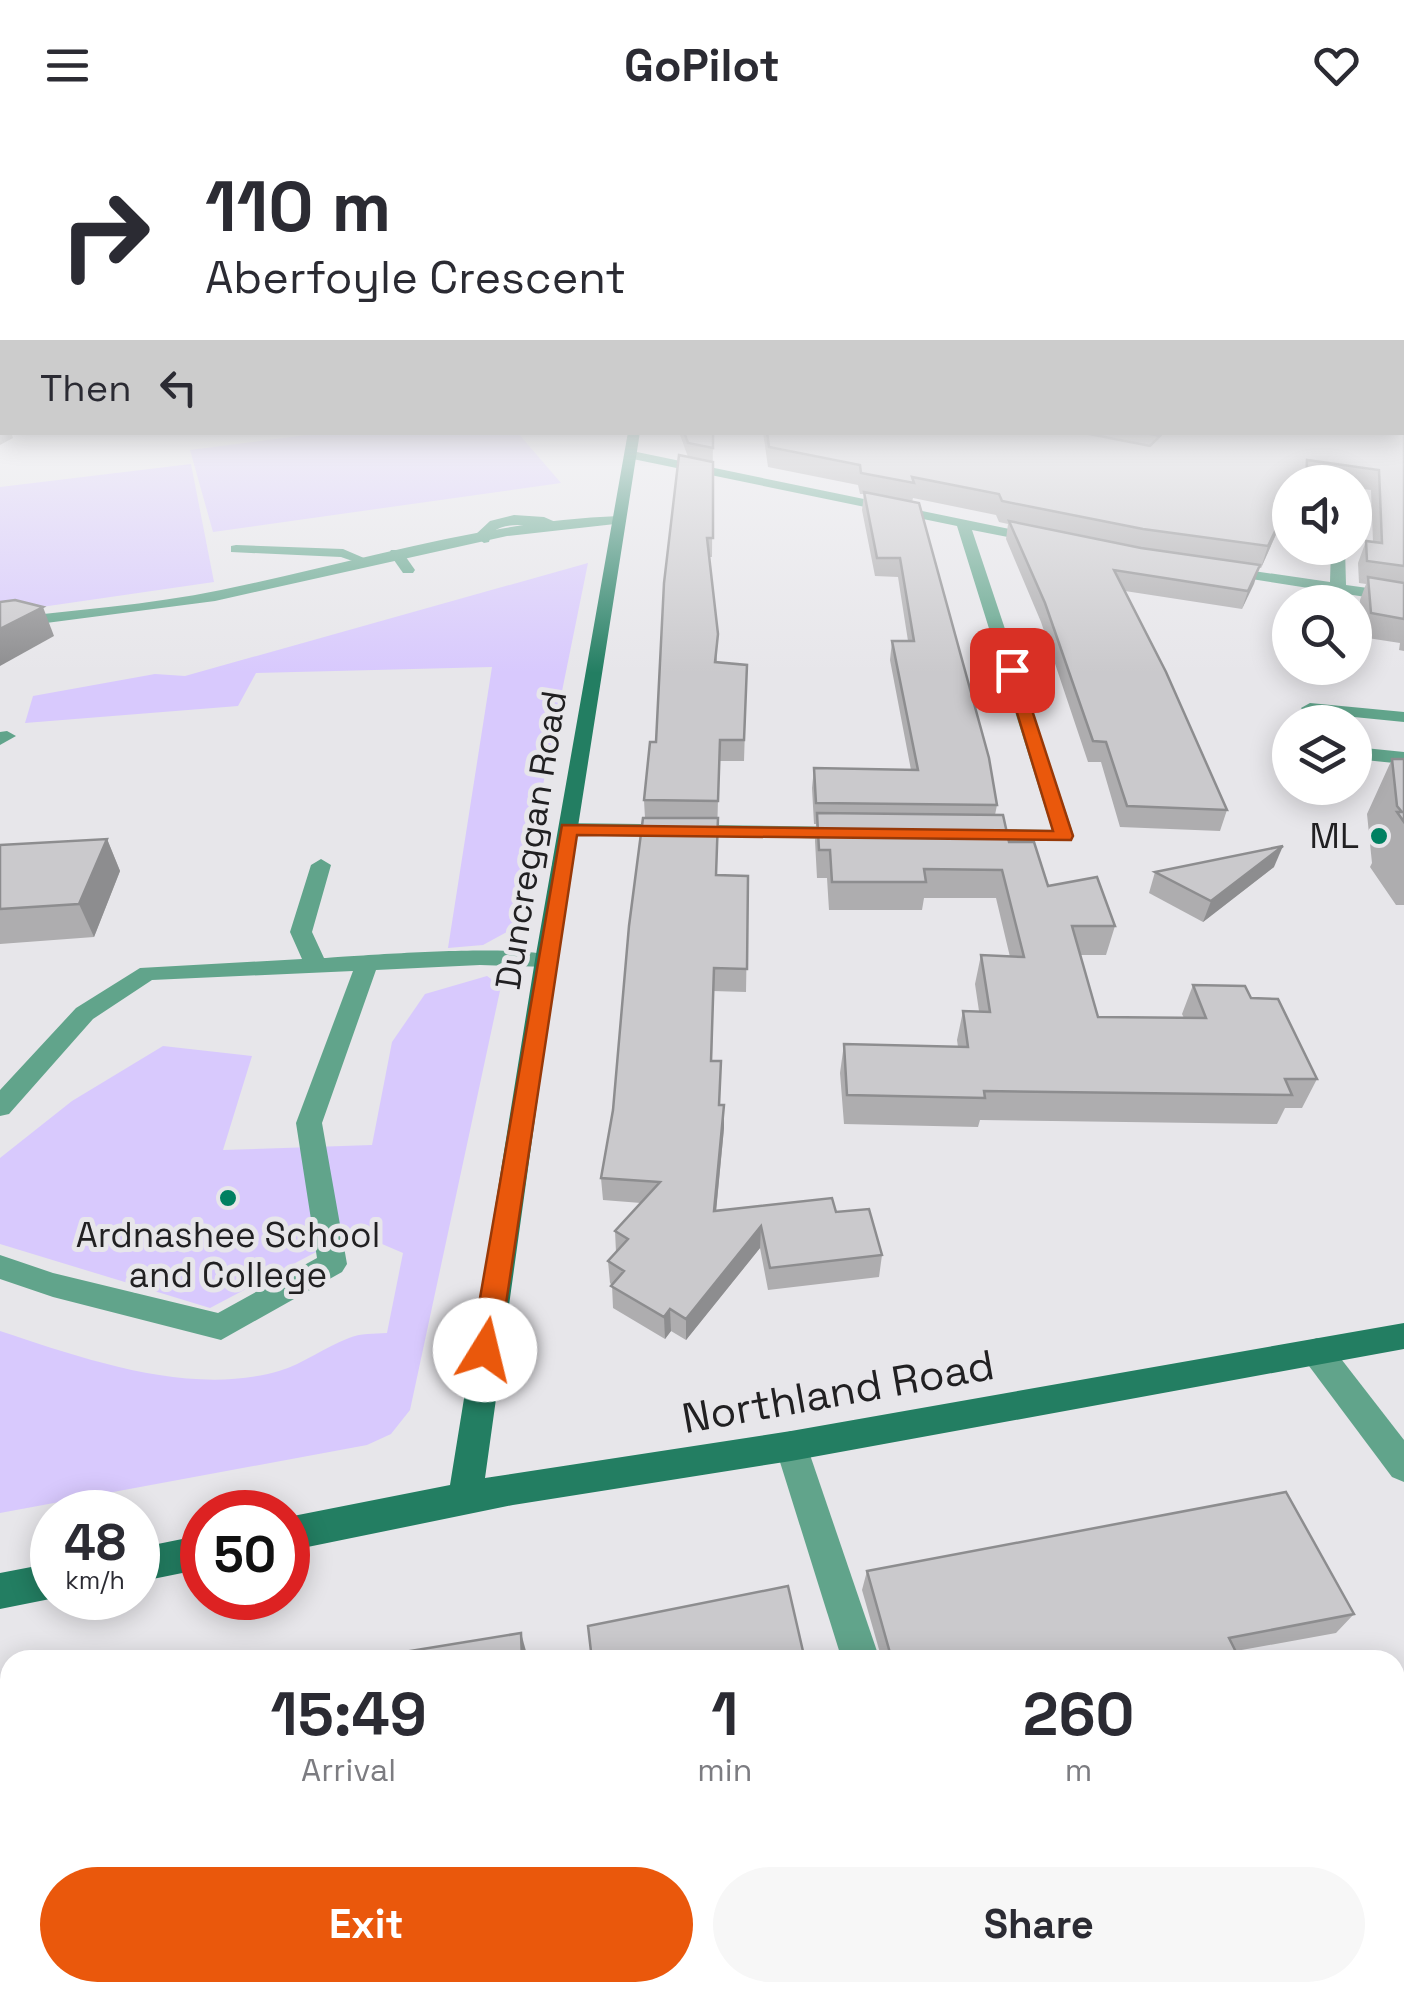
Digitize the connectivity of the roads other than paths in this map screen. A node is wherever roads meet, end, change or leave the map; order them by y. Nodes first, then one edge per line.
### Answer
1 (623, 498) edge
2 (861, 498) edge
3 (619, 520) junction
4 (964, 523) junction
5 (552, 524) junction
6 (482, 538) junction
7 (1064, 544) edge
8 (236, 549) dead end
9 (393, 555) junction
10 (364, 561) junction
11 (1210, 569) edge
12 (408, 570) dead end
13 (1318, 585) edge
14 (1372, 593) edge
15 (1404, 598) edge
16 (0, 624) edge
17 (1372, 714) edge
18 (1404, 717) edge
19 (1372, 755) edge
20 (1404, 758) edge
21 (569, 829) junction
22 (866, 834) edge
23 (945, 835) edge
24 (320, 865) dead end
25 (546, 960) junction
26 (367, 964) junction
27 (317, 966) junction
28 (0, 1107) edge
29 (0, 1267) edge
30 (1404, 1336) edge
31 (1317, 1352) junction
32 (791, 1446) junction
33 (1404, 1466) edge
34 (466, 1498) junction
35 (310, 1530) edge
36 (30, 1586) edge
37 (0, 1591) edge
38 (858, 1650) edge

1 - 3 main road, Duncreggan Road
2 - 4 street
3 - 5 street
3 - 21 main road, Duncreggan Road
4 - 7 street
4 - 23 street
5 - 6 street
5 - 6 street
6 - 9 street
8 - 10 street
9 - 10 street
9 - 12 street
10 - 16 street
11 - 13 street
14 - 15 street
17 - 18 street
19 - 20 street
21 - 22 street
21 - 25 main road, Duncreggan Road
24 - 27 street
25 - 26 street
25 - 34 main road, Duncreggan Road
26 - 27 street
26 - 29 street
27 - 28 street
30 - 31 main road, Northland Road
31 - 32 main road, Northland Road
31 - 33 street
32 - 34 main road, Northland Road
32 - 38 street
34 - 35 main road, Northland Road
36 - 37 main road

